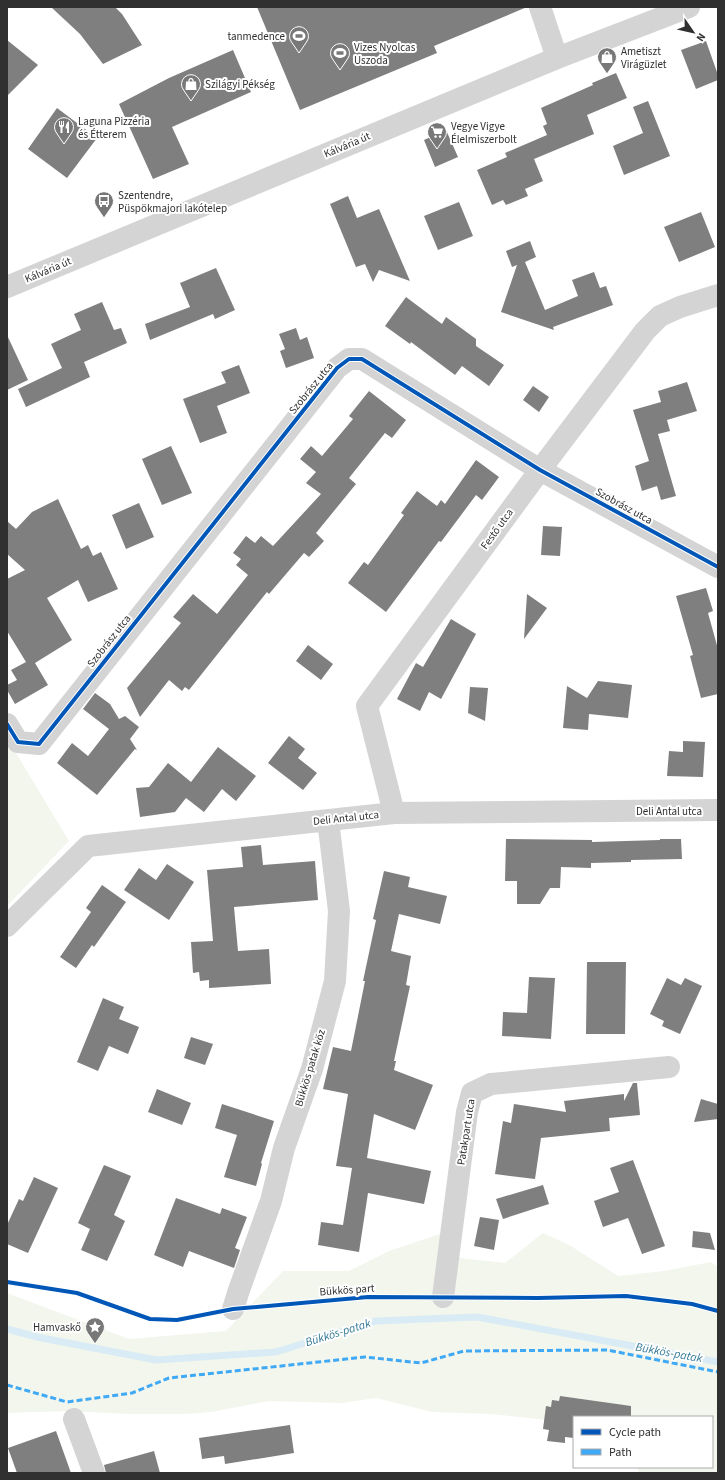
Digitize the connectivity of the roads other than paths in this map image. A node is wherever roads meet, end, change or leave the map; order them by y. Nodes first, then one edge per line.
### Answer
1 (540, 7) edge
2 (689, 7) edge
3 (557, 58) junction
4 (7, 287) edge
5 (718, 295) edge
6 (540, 470) junction
7 (718, 567) edge
8 (7, 724) edge
9 (718, 810) edge
10 (394, 812) junction
11 (328, 820) junction
12 (7, 926) edge
13 (669, 1067) dead end
14 (443, 1297) dead end
15 (233, 1309) dead end
16 (74, 1419) dead end
17 (94, 1473) edge

1 - 3 street
2 - 3 street, Kálvária út
3 - 4 street, Kálvária út
5 - 6 street, Festő utca
6 - 7 street, Szobrász utca
6 - 8 street, Szobrász utca
6 - 10 street, Festő utca
9 - 10 street, Deli Antal utca
10 - 11 street, Deli Antal utca
11 - 12 street, Deli Antal utca
11 - 15 street, Bükkös patak köz
13 - 14 street, Patakpart utca
16 - 17 street

